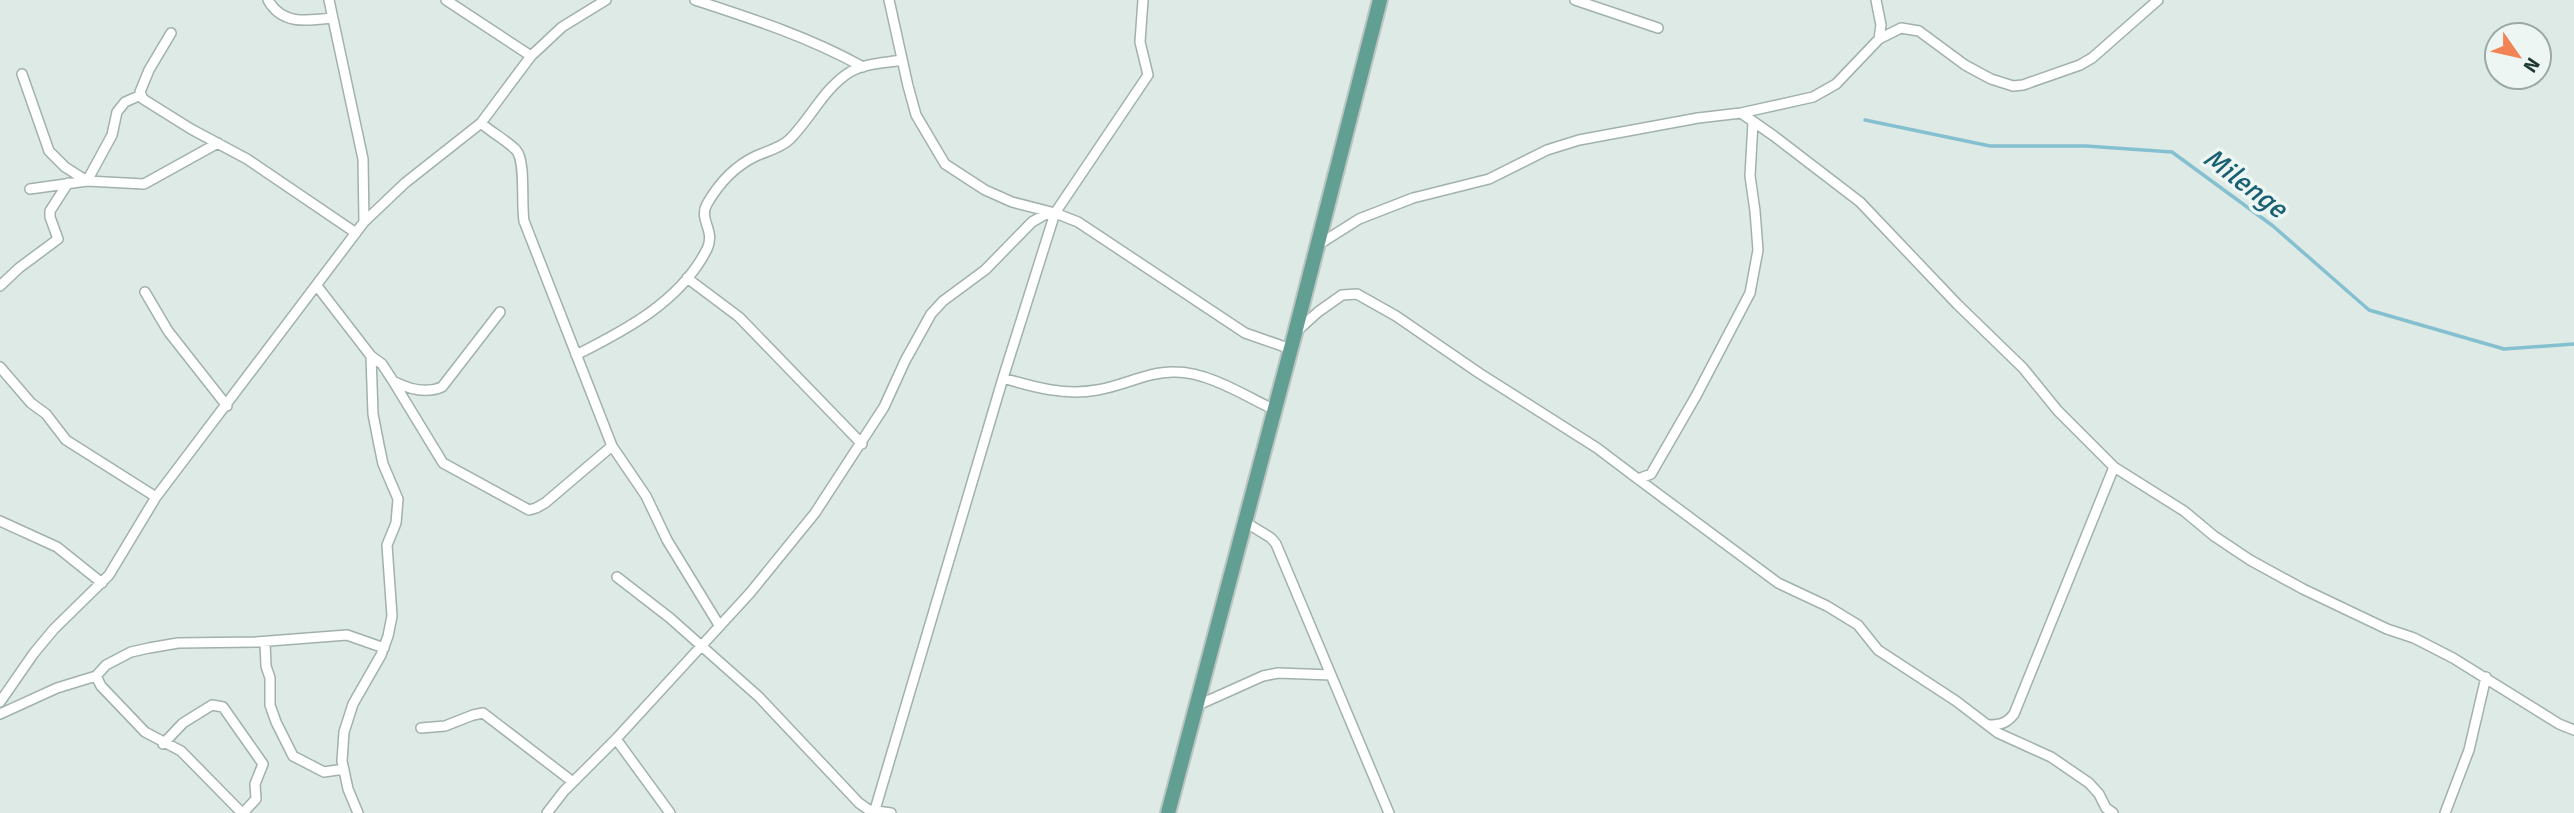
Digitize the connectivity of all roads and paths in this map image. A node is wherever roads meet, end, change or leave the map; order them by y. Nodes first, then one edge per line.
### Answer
1 (268, 0) edge
2 (329, 0) edge
3 (446, 0) edge
4 (606, 0) edge
5 (695, 0) edge
6 (889, 0) edge
7 (1143, 0) edge
8 (1380, 0) edge
9 (1575, 0) edge
10 (1876, 0) edge
11 (2158, 0) edge
12 (331, 18) junction
13 (1658, 28) dead end
14 (171, 33) dead end
15 (1879, 39) junction
16 (531, 56) junction
17 (902, 60) junction
18 (863, 66) junction
19 (22, 74) dead end
20 (141, 95) junction
21 (1741, 113) junction
22 (481, 122) junction
23 (1753, 122) junction
24 (218, 143) junction
25 (87, 181) junction
26 (68, 183) junction
27 (30, 189) dead end
28 (1055, 212) junction
29 (364, 222) junction
30 (356, 233) junction
31 (1318, 245) junction
32 (687, 278) junction
33 (0, 286) edge
34 (317, 286) junction
35 (145, 292) dead end
36 (500, 312) dead end
37 (1295, 333) junction
38 (1291, 349) junction
39 (576, 355) junction
40 (371, 356) junction
41 (0, 367) edge
42 (1003, 379) junction
43 (393, 381) junction
44 (226, 406) junction
45 (1275, 410) junction
46 (862, 443) junction
47 (612, 446) junction
48 (2114, 467) junction
49 (1638, 480) junction
50 (156, 498) junction
51 (0, 522) edge
52 (1245, 522) junction
53 (617, 577) dead end
54 (102, 583) junction
55 (719, 625) junction
56 (265, 642) junction
57 (384, 648) junction
58 (701, 648) junction
59 (96, 676) junction
60 (1331, 676) junction
61 (2486, 677) junction
62 (0, 702) edge
63 (1195, 706) junction
64 (0, 713) edge
65 (1989, 726) junction
66 (421, 728) dead end
67 (2574, 730) edge
68 (616, 739) junction
69 (163, 744) junction
70 (344, 769) junction
71 (573, 782) junction
72 (875, 811) edge
73 (243, 813) edge
74 (358, 813) edge
75 (547, 813) edge
76 (670, 813) edge
77 (891, 813) edge
78 (1168, 813) edge
79 (1389, 813) edge
80 (2113, 813) edge
81 (2445, 813) edge

1 - 12 street
2 - 12 street
3 - 16 street
4 - 16 street
5 - 18 street
6 - 17 street
7 - 28 street
8 - 31 main road
9 - 13 street
10 - 15 street
11 - 15 street
12 - 29 street
14 - 20 street
15 - 21 street
16 - 22 street
17 - 18 street
17 - 28 street
18 - 32 street
19 - 25 street
20 - 24 street
20 - 25 street
21 - 23 street
21 - 31 street
22 - 29 street
22 - 39 street
23 - 48 street
23 - 49 street
24 - 25 street
24 - 30 street
25 - 26 street
26 - 27 street
26 - 33 street
28 - 38 street
28 - 42 street
28 - 46 street
29 - 30 street
30 - 34 street
31 - 37 main road
32 - 39 street
32 - 46 street
34 - 40 street
34 - 44 street
35 - 44 street
36 - 43 street
37 - 38 main road
37 - 49 street
38 - 45 main road
39 - 47 street
40 - 43 street
40 - 57 street
41 - 50 street
42 - 45 street
42 - 72 street
43 - 47 street
44 - 50 street
45 - 52 main road
46 - 55 street
47 - 55 street
48 - 61 street
48 - 65 street
49 - 65 street
50 - 54 street
51 - 54 street
52 - 60 street
52 - 63 main road
53 - 58 street
54 - 62 street
55 - 58 street
56 - 57 street
56 - 59 street
56 - 70 street
57 - 70 street
58 - 68 street
58 - 72 street
59 - 64 street
59 - 69 street
60 - 63 street
60 - 79 street
61 - 67 street
61 - 81 street
63 - 78 main road
65 - 80 street
66 - 71 street
68 - 71 street
68 - 76 street
69 - 73 street
69 - 73 street
70 - 74 street
71 - 75 street
72 - 77 street

